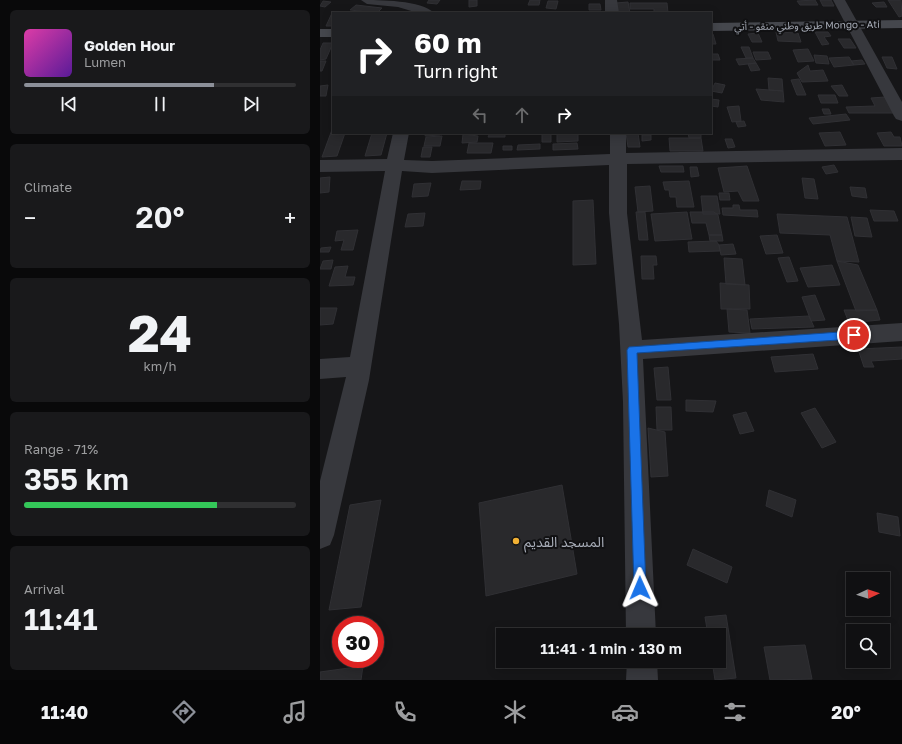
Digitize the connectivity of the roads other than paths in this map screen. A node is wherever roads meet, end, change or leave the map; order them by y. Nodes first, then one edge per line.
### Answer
1 (367, 0) edge
2 (611, 0) edge
3 (839, 0) edge
4 (426, 12) edge
5 (612, 12) edge
6 (902, 24) edge
7 (853, 25) junction
8 (712, 27) edge
9 (320, 33) edge
10 (332, 33) edge
11 (902, 116) edge
12 (401, 134) edge
13 (618, 134) edge
14 (902, 154) edge
15 (619, 159) junction
16 (395, 165) junction
17 (320, 166) edge
18 (902, 332) edge
19 (632, 350) junction
20 (359, 366) junction
21 (320, 369) edge
22 (320, 535) edge
23 (641, 628) edge
24 (642, 668) edge
25 (642, 680) edge

1 - 4 street
2 - 5 street
3 - 7 street
6 - 7 main road, طريق وطني منقو - أتي Mongo - Ati
7 - 8 main road, طريق وطني منقو - أتي Mongo - Ati
7 - 11 street
9 - 10 main road
12 - 16 street
13 - 15 street
14 - 15 street
15 - 16 street
15 - 19 street
16 - 17 street
16 - 20 street
18 - 19 street
19 - 23 street
20 - 21 street
20 - 22 street
24 - 25 street

